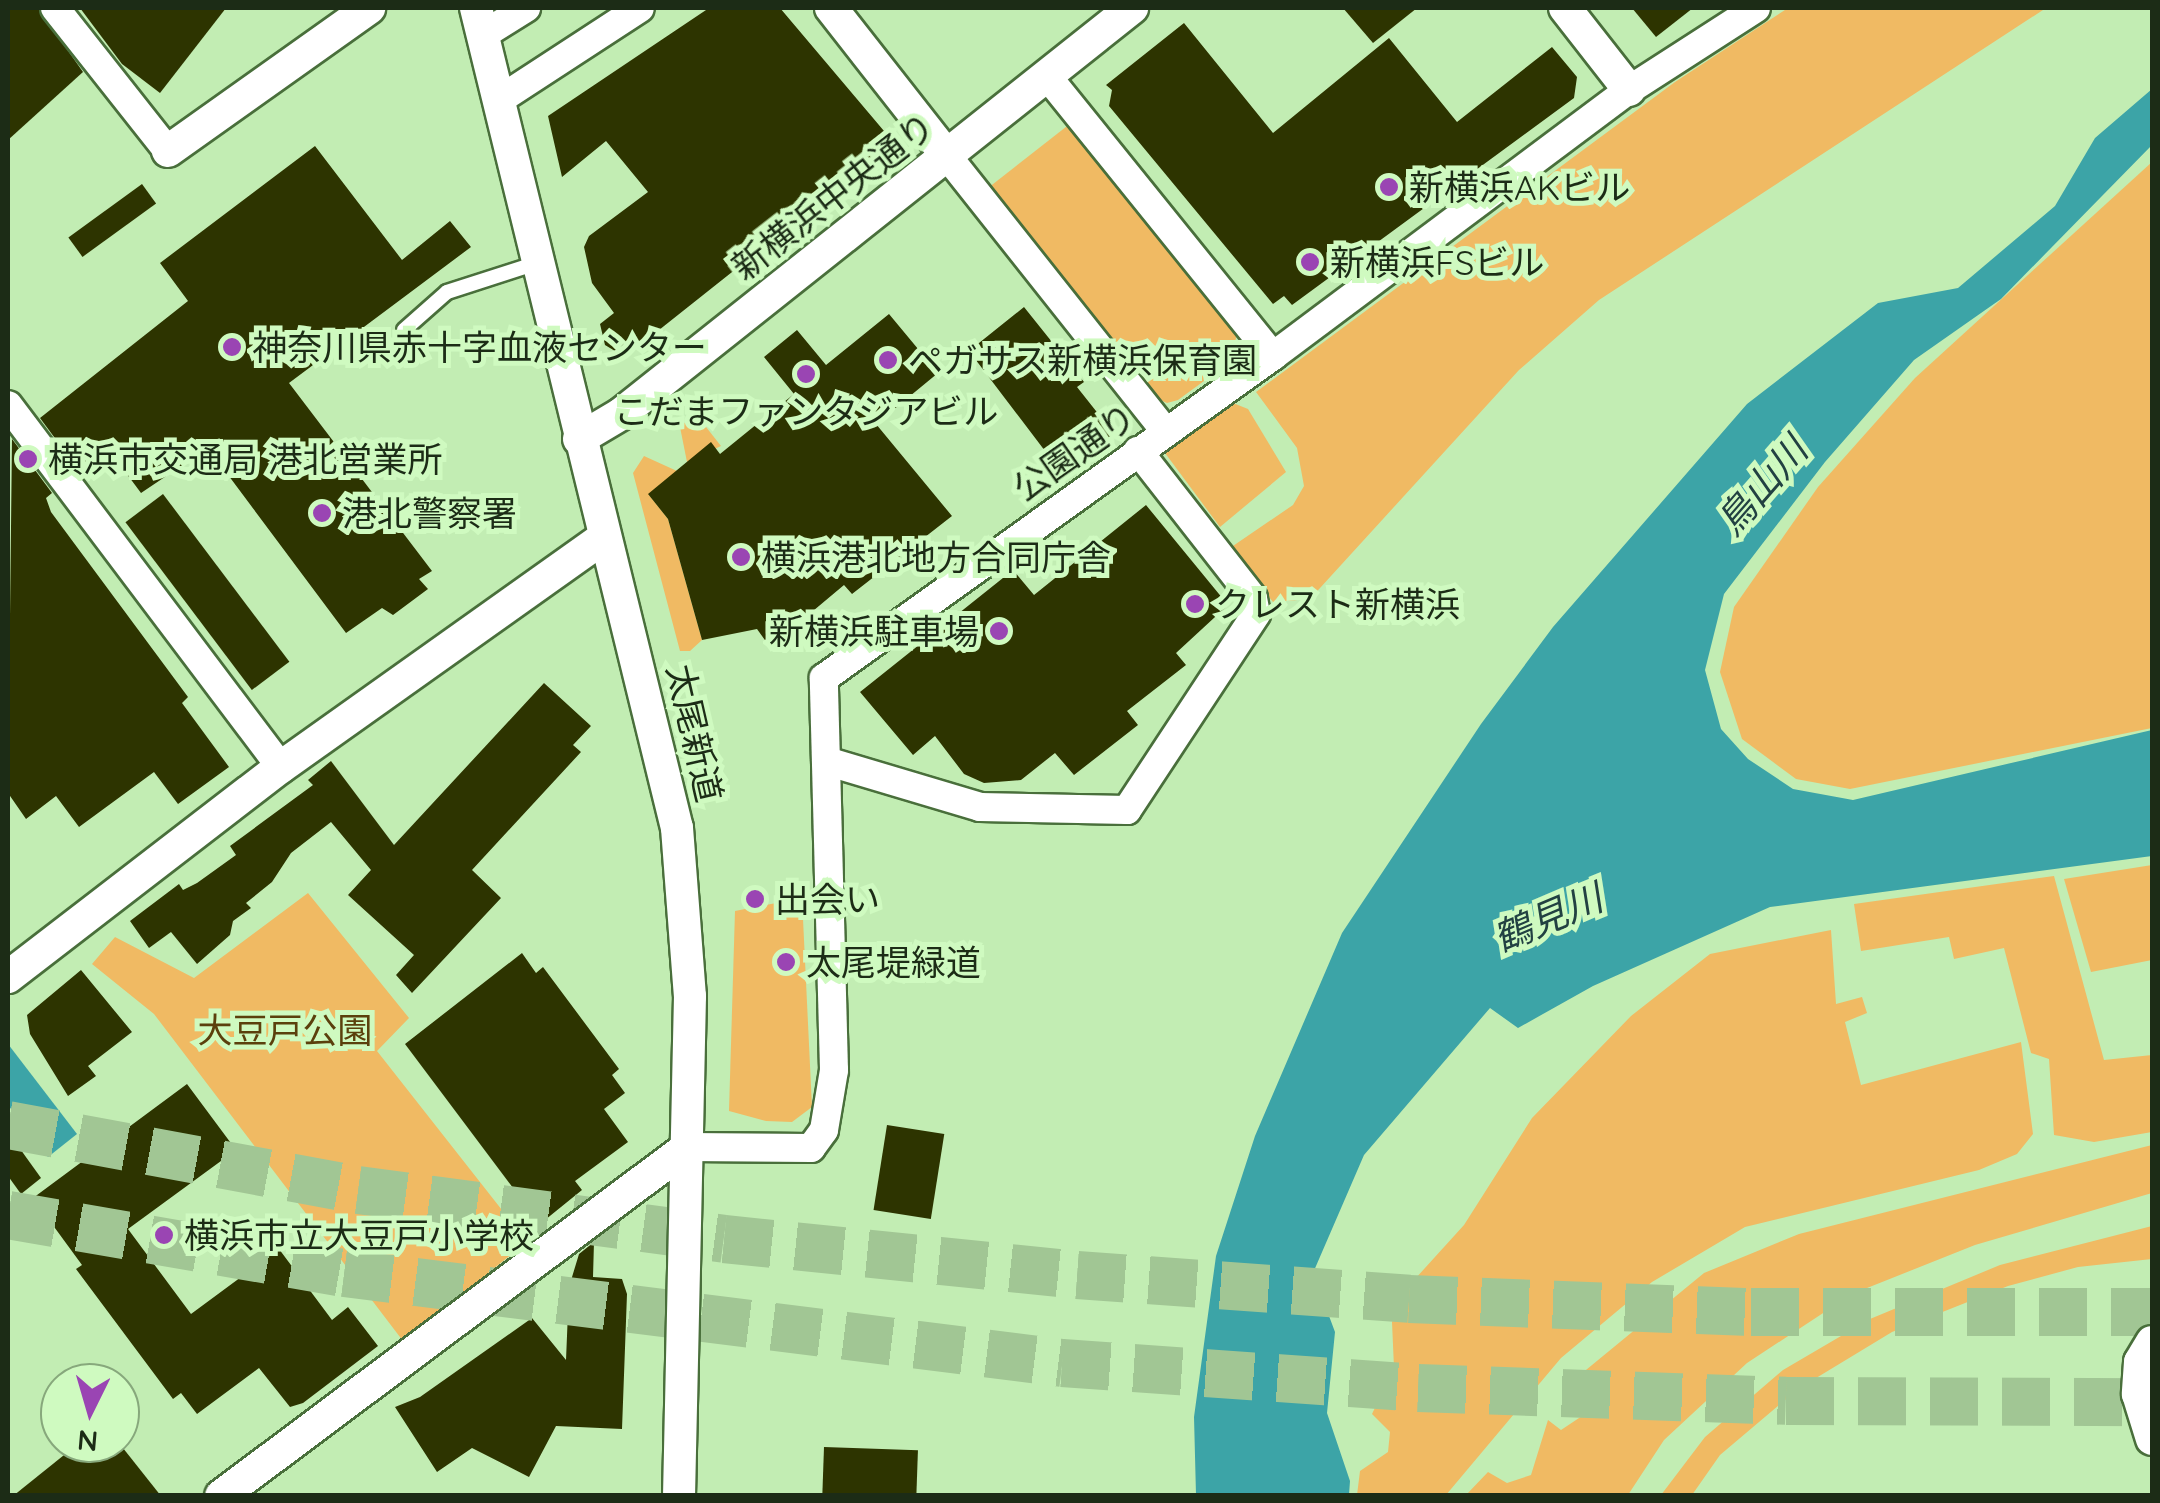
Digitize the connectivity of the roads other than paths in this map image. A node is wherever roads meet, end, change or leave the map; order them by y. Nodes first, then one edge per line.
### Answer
1 (55, 8) edge
2 (369, 8) edge
3 (526, 8) edge
4 (640, 8) edge
5 (831, 8) edge
6 (1132, 8) edge
7 (1564, 8) edge
8 (1756, 8) edge
9 (479, 21) edge
10 (1047, 76) junction
11 (1629, 90) junction
12 (499, 100) junction
13 (168, 151) joint
14 (948, 157) junction
15 (537, 263) junction
16 (404, 330) dead end
17 (1273, 356) junction
18 (8, 406) edge
19 (1166, 432) junction
20 (579, 439) junction
21 (1138, 451) junction
22 (603, 538) junction
23 (826, 761) junction
24 (281, 766) junction
25 (8, 977) edge
26 (688, 1147) junction
27 (2152, 1342) edge
28 (2152, 1440) edge
29 (221, 1496) edge
30 (679, 1496) edge

1 - 13 street
2 - 13 street
3 - 9 street
4 - 12 street
5 - 14 street
6 - 10 street, 新横浜中央通り
7 - 11 street
8 - 11 street, 公園通り
9 - 12 street, 太尾新道
10 - 14 street, 新横浜中央通り
10 - 17 street
11 - 17 street, 公園通り
12 - 15 street, 太尾新道
14 - 19 street
14 - 20 street, 新横浜中央通り
15 - 16 lane
15 - 20 street, 太尾新道
17 - 19 street, 公園通り
18 - 24 street
19 - 21 street, 公園通り
20 - 22 street, 太尾新道
21 - 23 street, 公園通り
21 - 23 street
22 - 24 street
22 - 26 street, 太尾新道
23 - 26 street, 公園通り
24 - 25 street
26 - 29 street
26 - 30 street, 太尾新道
27 - 28 street

